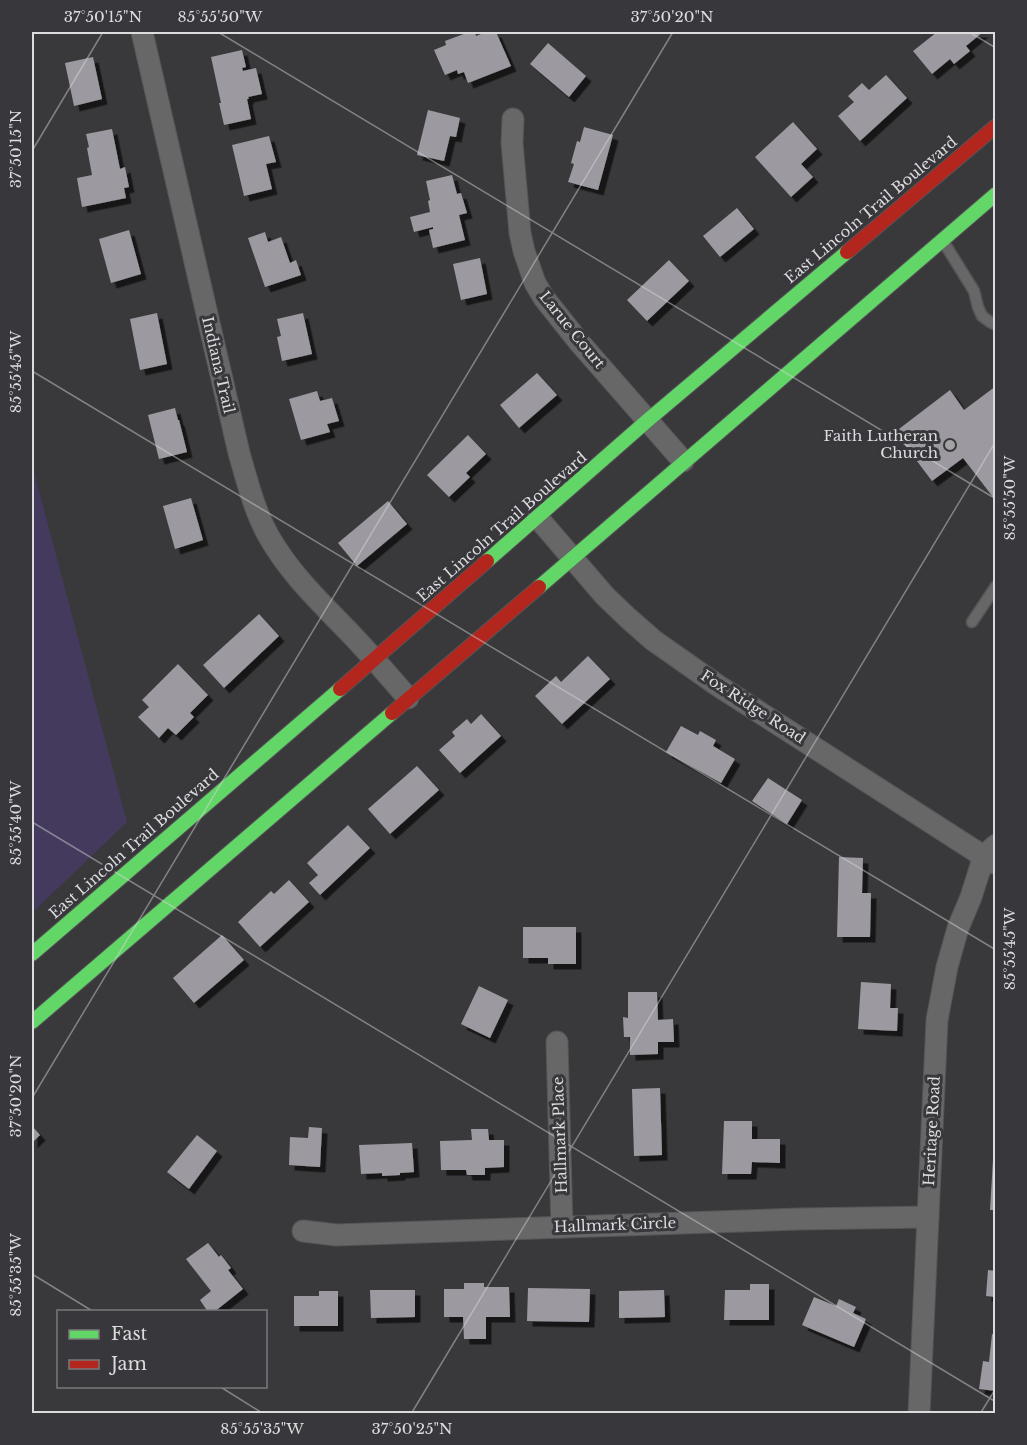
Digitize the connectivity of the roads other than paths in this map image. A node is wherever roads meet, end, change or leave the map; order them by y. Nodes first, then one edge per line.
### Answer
1 (142, 32) edge
2 (513, 119) dead end
3 (996, 126) edge
4 (996, 194) edge
5 (943, 240) junction
6 (996, 325) edge
7 (648, 420) junction
8 (683, 461) junction
9 (538, 518) junction
10 (572, 558) junction
11 (996, 586) edge
12 (972, 622) dead end
13 (375, 659) junction
14 (408, 698) junction
15 (992, 855) edge
16 (32, 954) edge
17 (32, 1023) edge
18 (557, 1042) dead end
19 (928, 1217) junction
20 (562, 1227) junction
21 (303, 1231) dead end
22 (919, 1413) edge

1 - 13 street, Indiana Trail
2 - 7 street, Larue Court
3 - 7 street, East Lincoln Trail Boulevard
4 - 5 street
5 - 6 lane
5 - 8 street
7 - 8 street, Larue Court
7 - 9 street, East Lincoln Trail Boulevard
8 - 10 street
9 - 10 street, Fox Ridge Road
9 - 13 street, East Lincoln Trail Boulevard
10 - 14 street
10 - 15 street, Fox Ridge Road
11 - 12 lane
13 - 14 street, Indiana Trail
13 - 16 street, East Lincoln Trail Boulevard
14 - 17 street
15 - 19 street, Heritage Road
18 - 20 street, Hallmark Place
19 - 20 street, Hallmark Circle
19 - 22 street, Heritage Road
20 - 21 street, Hallmark Circle

